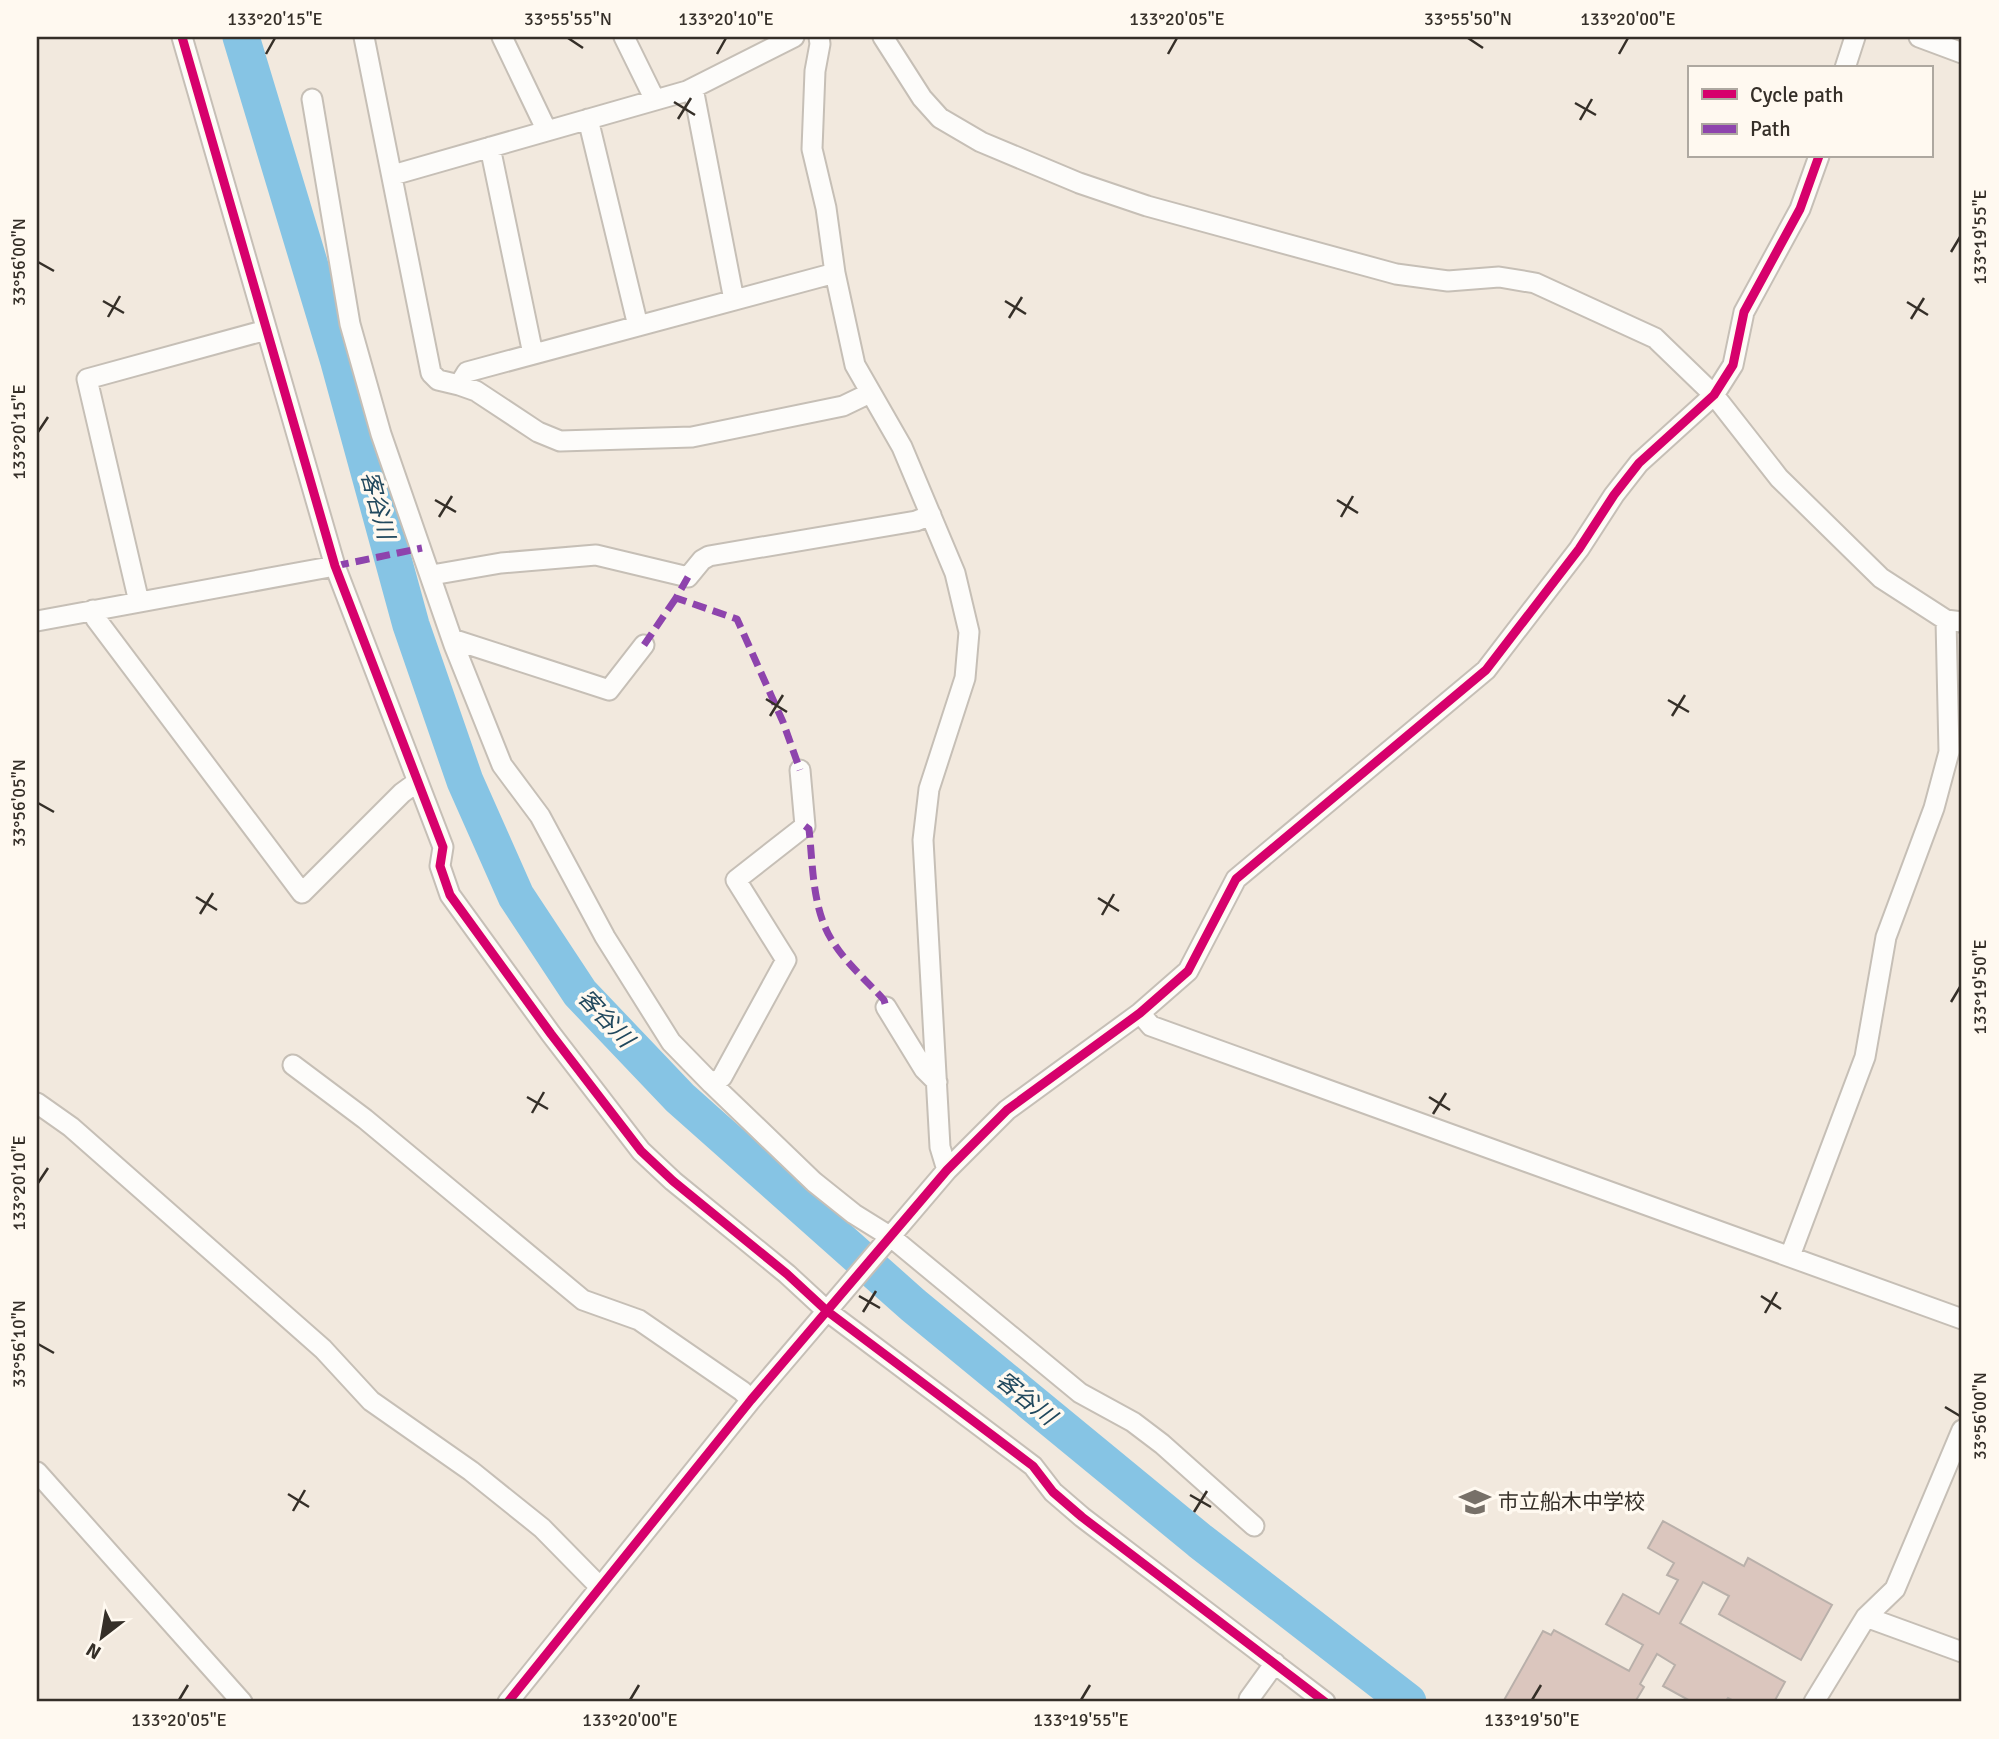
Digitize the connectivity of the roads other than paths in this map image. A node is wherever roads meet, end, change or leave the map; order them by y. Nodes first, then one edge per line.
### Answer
1 (182, 37) edge
2 (364, 37) edge
3 (502, 37) edge
4 (625, 37) edge
5 (794, 37) edge
6 (819, 37) edge
7 (883, 37) edge
8 (1855, 37) edge
9 (1919, 37) edge
10 (1962, 53) edge
11 (1846, 66) edge
12 (693, 88) junction
13 (312, 99) dead end
14 (655, 100) junction
15 (588, 120) junction
16 (547, 131) junction
17 (490, 147) junction
18 (1818, 158) edge
19 (393, 175) junction
20 (835, 273) junction
21 (734, 300) junction
22 (638, 326) junction
23 (266, 330) junction
24 (533, 354) junction
25 (459, 385) junction
26 (870, 393) junction
27 (1714, 395) junction
28 (931, 515) junction
29 (335, 566) junction
30 (432, 575) junction
31 (139, 601) junction
32 (93, 610) junction
33 (37, 621) edge
34 (1954, 621) edge
35 (452, 639) junction
36 (644, 645) dead end
37 (800, 770) dead end
38 (417, 782) junction
39 (886, 1007) dead end
40 (1140, 1013) junction
41 (293, 1065) dead end
42 (937, 1082) junction
43 (712, 1084) junction
44 (37, 1103) edge
45 (947, 1170) junction
46 (887, 1241) junction
47 (1790, 1256) junction
48 (830, 1308) junction
49 (1962, 1319) edge
50 (751, 1400) junction
51 (1962, 1430) edge
52 (37, 1472) edge
53 (1254, 1526) dead end
54 (600, 1587) junction
55 (1866, 1617) junction
56 (1962, 1652) edge
57 (1275, 1663) junction
58 (242, 1702) edge
59 (508, 1702) edge
60 (1249, 1702) edge
61 (1325, 1702) edge
62 (1814, 1702) edge

1 - 23 street
2 - 19 street
3 - 16 street
4 - 14 street
5 - 12 street
6 - 20 street
7 - 27 street
8 - 11 street
9 - 10 street
12 - 14 street
12 - 21 street
13 - 30 street
14 - 15 street
15 - 16 street
15 - 22 street
16 - 17 street
17 - 19 street
17 - 24 street
18 - 27 street
19 - 25 street
20 - 21 street
20 - 26 street
21 - 22 street
22 - 24 street
23 - 29 street
23 - 31 street
24 - 25 street
25 - 26 street
26 - 28 street
27 - 34 street
27 - 40 street
28 - 30 street
28 - 42 street
29 - 31 street
29 - 38 street
30 - 35 street
31 - 32 street
32 - 33 street
32 - 38 street
34 - 47 street
35 - 36 street
35 - 43 street
37 - 43 street
38 - 48 street
39 - 42 street
40 - 45 street
40 - 47 street
41 - 50 street
42 - 45 street
43 - 46 street
44 - 54 street
45 - 46 street
46 - 48 street
46 - 53 street
47 - 49 street
48 - 50 street
48 - 57 street
50 - 54 street
51 - 55 street
52 - 58 street
54 - 59 street
55 - 56 street
55 - 62 street
57 - 60 street
57 - 61 street

